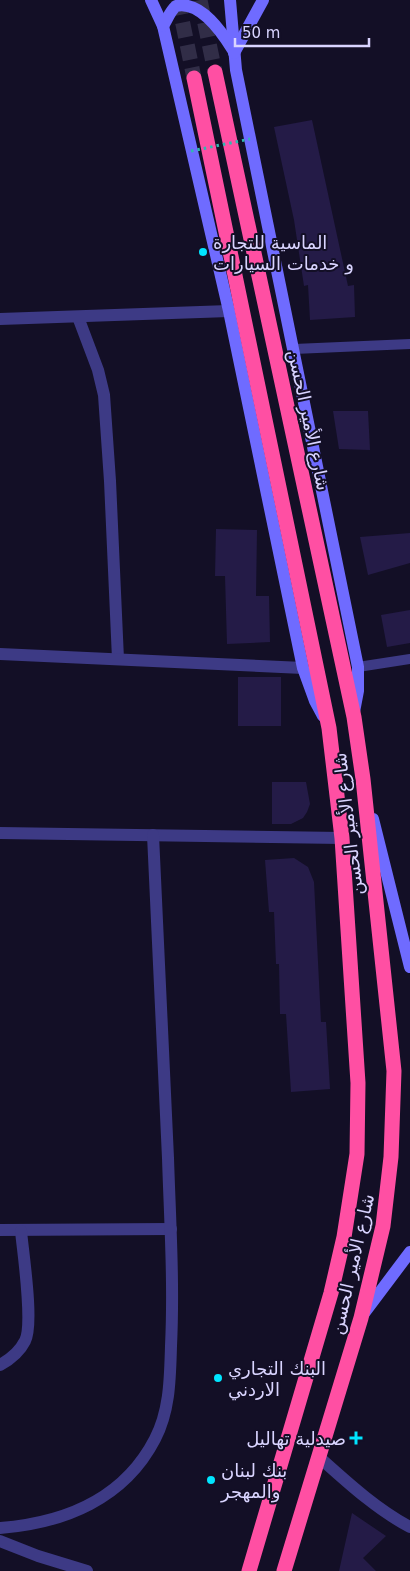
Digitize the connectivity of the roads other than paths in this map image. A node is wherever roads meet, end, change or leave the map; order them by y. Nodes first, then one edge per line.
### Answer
1 (151, 0) edge
2 (230, 0) edge
3 (262, 0) edge
4 (163, 26) junction
5 (234, 52) junction
6 (216, 72) tunnel mouth
7 (194, 78) tunnel mouth
8 (229, 311) junction
9 (78, 317) junction
10 (0, 319) edge
11 (410, 344) edge
12 (294, 349) junction
13 (0, 654) edge
14 (118, 659) junction
15 (410, 659) edge
16 (358, 667) junction
17 (303, 668) junction
18 (354, 717) junction
19 (329, 728) junction
20 (363, 779) junction
21 (0, 833) edge
22 (153, 835) junction
23 (342, 838) junction
24 (410, 967) edge
25 (171, 1229) junction
26 (0, 1230) edge
27 (21, 1230) junction
28 (410, 1252) edge
29 (361, 1318) junction
30 (0, 1365) edge
31 (319, 1456) junction
32 (410, 1527) edge
33 (0, 1528) edge
34 (0, 1541) edge
35 (87, 1571) edge
36 (249, 1571) edge
37 (284, 1571) edge

1 - 4 main road
2 - 5 main road
3 - 5 main road
4 - 5 main road
4 - 8 main road
5 - 12 main road
6 - 18 highway, شارع الأمير الحسن
7 - 19 highway, شارع الأمير الحسن
8 - 9 street
8 - 17 main road
9 - 10 street
9 - 14 street
11 - 12 lane
12 - 16 main road
13 - 14 street
14 - 17 street
15 - 16 lane
16 - 18 main road
17 - 19 main road
18 - 20 highway, شارع الأمير الحسن
19 - 23 highway, شارع الأمير الحسن
20 - 24 main road
20 - 29 highway, شارع الأمير الحسن
21 - 22 street
22 - 23 street
22 - 25 street
23 - 36 highway, شارع الأمير الحسن
25 - 27 street
25 - 33 street
26 - 27 street
27 - 30 street
28 - 29 main road
29 - 31 highway, شارع الأمير الحسن
31 - 32 street
31 - 37 highway, شارع الأمير الحسن
34 - 35 street

